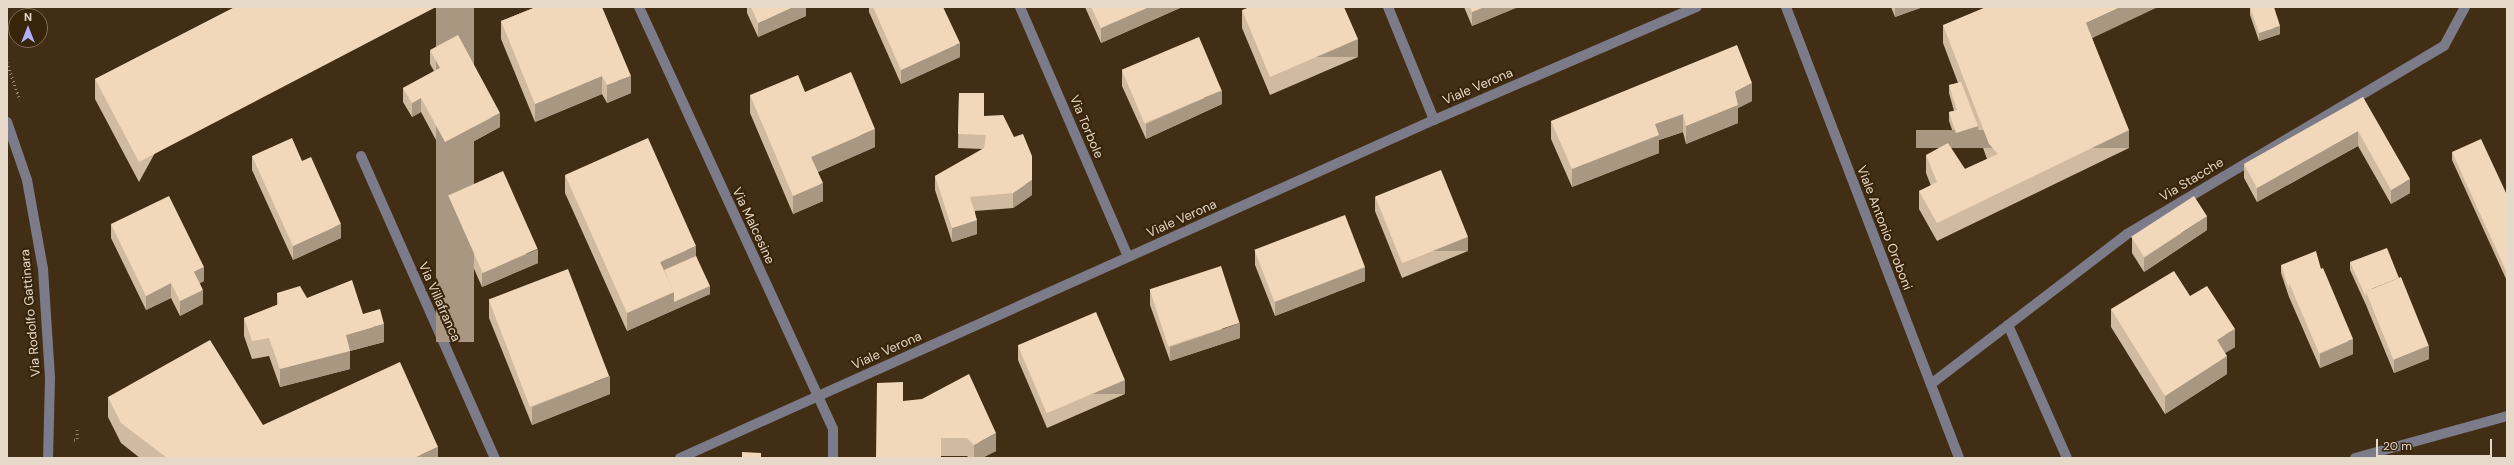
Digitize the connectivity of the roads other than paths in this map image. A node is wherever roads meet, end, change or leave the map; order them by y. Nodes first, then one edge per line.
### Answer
1 (639, 7) edge
2 (1020, 7) edge
3 (1388, 7) edge
4 (1697, 7) edge
5 (1786, 7) edge
6 (2466, 7) edge
7 (1434, 120) junction
8 (7, 122) edge
9 (360, 156) dead end
10 (1128, 257) junction
11 (2008, 325) junction
12 (1931, 384) junction
13 (817, 397) junction
14 (2507, 416) edge
15 (48, 458) edge
16 (495, 458) edge
17 (680, 458) edge
18 (833, 458) edge
19 (1959, 458) edge
20 (2067, 458) edge
21 (2355, 458) edge

1 - 13 street, Via Malcesine
2 - 10 street, Via Torbole
3 - 7 street
4 - 7 street, Viale Verona
5 - 12 street, Viale Antonio Oroboni
6 - 11 street, Via Stacche
7 - 10 street, Viale Verona
8 - 15 street, Via Rodolfo Gattinara
9 - 16 street, Via Villafranca
10 - 13 street, Viale Verona
11 - 12 street, Via Stacche
11 - 20 street
12 - 19 street, Viale Antonio Oroboni
13 - 17 street, Viale Verona
13 - 18 street, Via Malcesine
14 - 21 street

